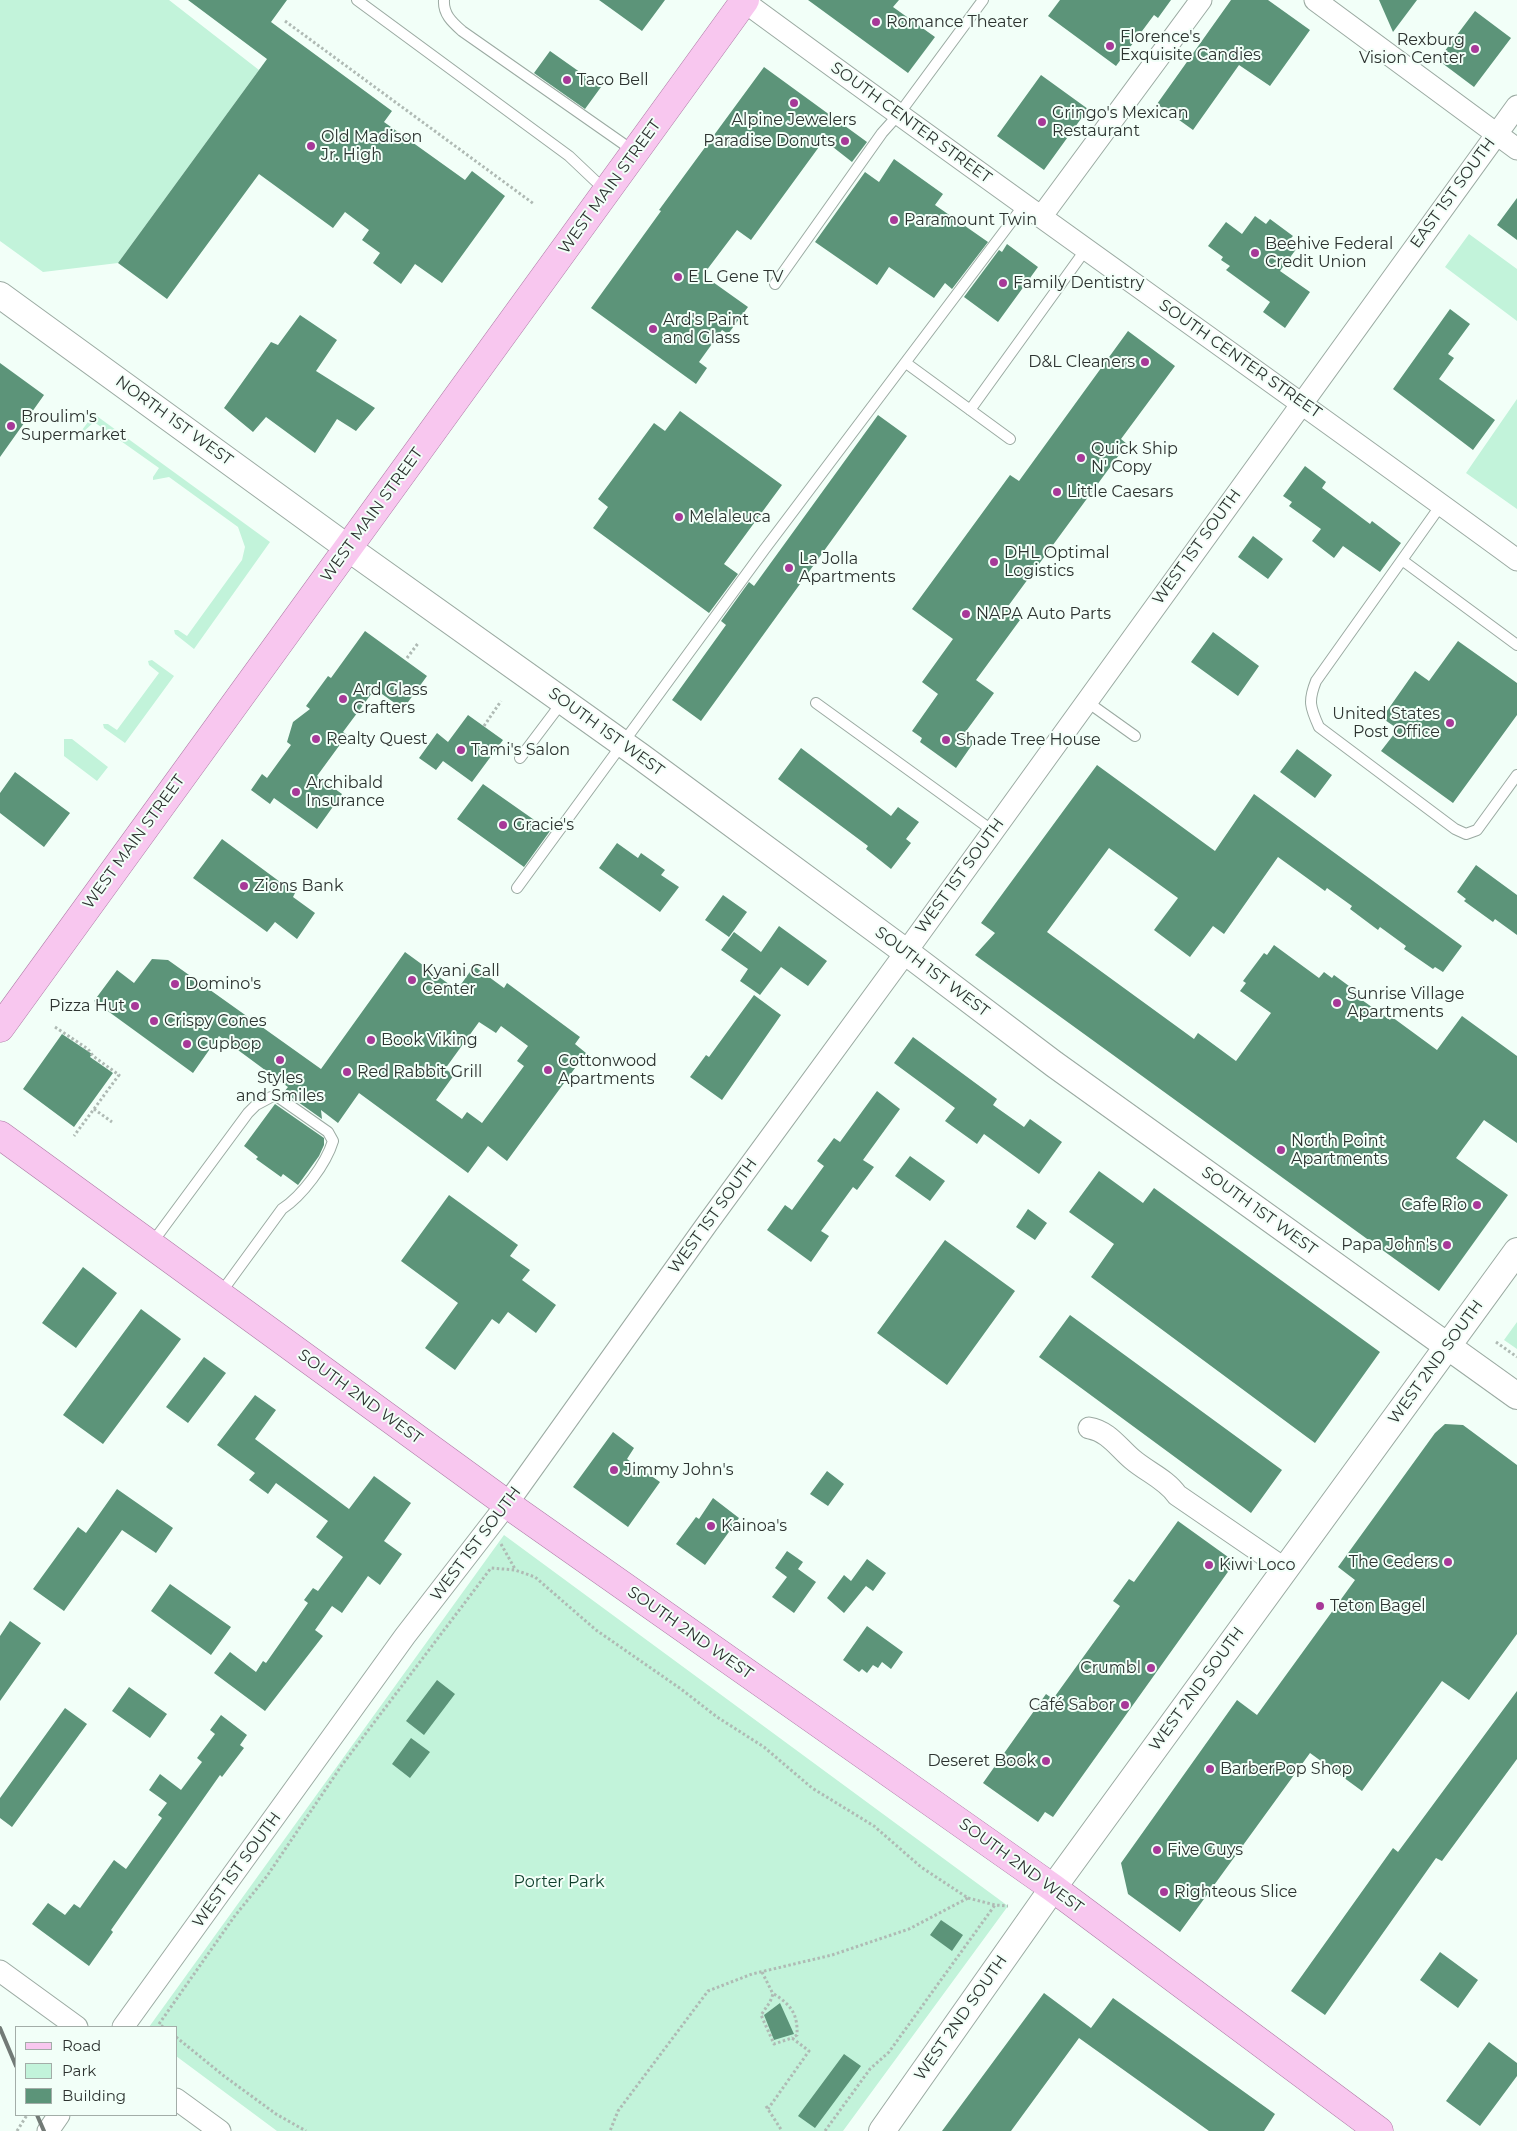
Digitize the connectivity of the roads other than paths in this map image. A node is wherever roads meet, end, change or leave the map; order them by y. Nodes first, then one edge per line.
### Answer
1 (357, 0) edge
2 (444, 0) edge
3 (744, 0) edge
4 (983, 0) edge
5 (1201, 0) edge
6 (1315, 0) edge
7 (1517, 106) edge
8 (899, 114) junction
9 (1496, 133) junction
10 (1517, 149) edge
11 (635, 152) junction
12 (606, 191) junction
13 (1024, 205) junction
14 (1041, 217) junction
15 (1086, 250) junction
16 (775, 284) dead end
17 (0, 295) edge
18 (906, 363) junction
19 (1301, 402) junction
20 (970, 410) junction
21 (1010, 439) dead end
22 (1441, 505) junction
23 (348, 548) junction
24 (1402, 560) junction
25 (1517, 560) edge
26 (1517, 645) edge
27 (1086, 700) junction
28 (562, 701) junction
29 (816, 703) dead end
30 (1135, 736) dead end
31 (622, 744) junction
32 (520, 758) dead end
33 (1517, 775) edge
34 (993, 831) junction
35 (518, 888) dead end
36 (906, 952) junction
37 (0, 1028) edge
38 (0, 1135) edge
39 (150, 1244) junction
40 (1517, 1251) edge
41 (220, 1294) junction
42 (1447, 1345) junction
43 (1517, 1396) edge
44 (1089, 1428) dead end
45 (507, 1504) junction
46 (1285, 1568) junction
47 (1053, 1888) junction
48 (0, 1971) edge
49 (76, 2026) edge
50 (124, 2026) edge
51 (178, 2100) edge
52 (58, 2116) edge
53 (48, 2131) edge
54 (220, 2131) edge
55 (882, 2131) edge
56 (1379, 2131) edge

1 - 12 lane
2 - 11 lane
3 - 8 street, SOUTH CENTER STREET
3 - 11 main road, WEST MAIN STREET
4 - 8 lane
5 - 14 street
6 - 9 street
7 - 9 street, EAST 1ST SOUTH
8 - 13 street, SOUTH CENTER STREET
8 - 16 lane
9 - 10 street
9 - 19 street, EAST 1ST SOUTH
11 - 12 main road, WEST MAIN STREET
12 - 23 main road, WEST MAIN STREET
13 - 14 street, SOUTH CENTER STREET
13 - 18 lane
14 - 15 street, SOUTH CENTER STREET
15 - 19 street, SOUTH CENTER STREET
15 - 20 lane
17 - 23 street, NORTH 1ST WEST
18 - 20 lane
18 - 31 lane
19 - 22 street, SOUTH CENTER STREET
19 - 27 street, WEST 1ST SOUTH
20 - 21 lane
22 - 24 lane
22 - 25 street, SOUTH CENTER STREET
23 - 28 street, SOUTH 1ST WEST
23 - 37 main road, WEST MAIN STREET
24 - 26 lane
24 - 33 lane
27 - 30 lane
27 - 34 street, WEST 1ST SOUTH
28 - 31 street, SOUTH 1ST WEST
28 - 32 lane
29 - 34 lane
31 - 35 lane
31 - 36 street, SOUTH 1ST WEST
34 - 36 street, WEST 1ST SOUTH
36 - 42 street, SOUTH 1ST WEST
36 - 45 street, WEST 1ST SOUTH
38 - 39 main road, SOUTH 2ND WEST
39 - 41 main road, SOUTH 2ND WEST
39 - 41 lane
40 - 42 street, WEST 2ND SOUTH
41 - 45 main road, SOUTH 2ND WEST
42 - 43 street, SOUTH 1ST WEST
42 - 46 street, WEST 2ND SOUTH
44 - 46 street
45 - 47 main road, SOUTH 2ND WEST
45 - 50 street, WEST 1ST SOUTH
46 - 47 street, WEST 2ND SOUTH
47 - 55 street, WEST 2ND SOUTH
47 - 56 main road, SOUTH 2ND WEST
48 - 49 street
51 - 54 street
52 - 53 street

